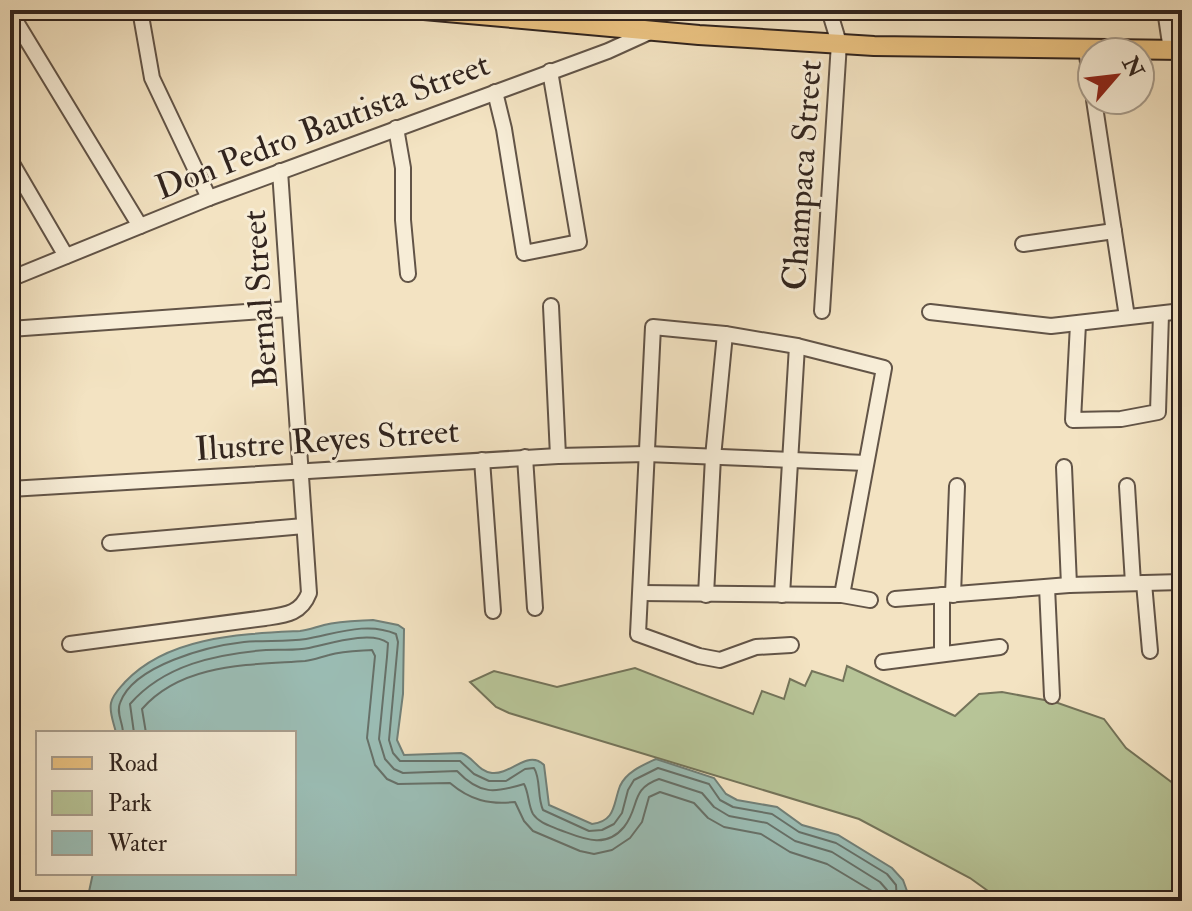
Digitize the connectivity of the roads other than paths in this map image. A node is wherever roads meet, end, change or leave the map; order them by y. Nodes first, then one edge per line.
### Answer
1 (140, 10) edge
2 (424, 10) edge
3 (829, 10) edge
4 (1165, 10) edge
5 (10, 12) edge
6 (656, 29) junction
7 (839, 43) junction
8 (1076, 49) edge
9 (1156, 50) edge
10 (1177, 50) edge
11 (550, 71) junction
12 (495, 92) junction
13 (1096, 116) edge
14 (396, 128) junction
15 (10, 160) edge
16 (280, 171) junction
17 (209, 198) junction
18 (140, 226) junction
19 (1114, 231) junction
20 (1023, 244) dead end
21 (66, 256) junction
22 (408, 274) dead end
23 (10, 279) edge
24 (551, 306) dead end
25 (289, 309) junction
26 (822, 311) dead end
27 (1182, 311) edge
28 (930, 312) dead end
29 (1161, 314) junction
30 (1127, 317) junction
31 (1078, 324) junction
32 (10, 329) edge
33 (725, 334) junction
34 (797, 346) junction
35 (647, 454) junction
36 (558, 456) junction
37 (525, 457) junction
38 (713, 457) junction
39 (789, 459) junction
40 (482, 460) junction
41 (866, 463) junction
42 (1064, 467) dead end
43 (301, 471) junction
44 (957, 486) dead end
45 (1127, 486) dead end
46 (10, 489) edge
47 (304, 526) junction
48 (110, 543) dead end
49 (1182, 582) edge
50 (1139, 583) junction
51 (1069, 585) junction
52 (1047, 587) junction
53 (641, 593) junction
54 (706, 595) junction
55 (782, 595) junction
56 (842, 595) junction
57 (948, 595) junction
58 (895, 599) dead end
59 (870, 600) dead end
60 (535, 608) dead end
61 (493, 611) dead end
62 (70, 644) dead end
63 (791, 645) dead end
64 (1000, 647) dead end
65 (1150, 651) dead end
66 (942, 654) junction
67 (883, 662) dead end
68 (1052, 696) dead end

1 - 17 street
2 - 6 main road
3 - 7 street
4 - 10 street
5 - 18 street
6 - 7 main road
6 - 11 street, Don Pedro Bautista Street
7 - 8 main road
7 - 26 street, Champaca Street
9 - 10 main road
11 - 12 street, Don Pedro Bautista Street
11 - 12 street
12 - 14 street, Don Pedro Bautista Street
13 - 19 street
14 - 16 street, Don Pedro Bautista Street
14 - 22 street
15 - 21 street
16 - 17 street, Don Pedro Bautista Street
16 - 25 street, Bernal Street
17 - 18 street, Don Pedro Bautista Street
18 - 21 street, Don Pedro Bautista Street
19 - 20 street
19 - 30 street
21 - 23 street, Don Pedro Bautista Street
24 - 36 street
25 - 32 street
25 - 43 street, Bernal Street
27 - 29 street
28 - 31 street
29 - 30 street
29 - 31 street
30 - 31 street
33 - 34 street
33 - 35 street
33 - 38 street
34 - 39 street
34 - 41 street
35 - 36 street, Ilustre Reyes Street
35 - 38 street, Ilustre Reyes Street
35 - 53 street
36 - 37 street, Ilustre Reyes Street
37 - 40 street, Ilustre Reyes Street
37 - 60 street
38 - 39 street, Ilustre Reyes Street
38 - 54 street
39 - 41 street, Ilustre Reyes Street
39 - 55 street
40 - 43 street, Ilustre Reyes Street
40 - 61 street
41 - 56 street
42 - 51 street
43 - 46 street, Ilustre Reyes Street
43 - 47 street, Bernal Street
44 - 57 street
45 - 50 street
47 - 48 street
47 - 62 street, Bernal Street
49 - 50 street
50 - 51 street
50 - 65 street
51 - 52 street
52 - 57 street
52 - 68 street
53 - 54 street
53 - 63 street
54 - 55 street
55 - 56 street
56 - 59 street
57 - 58 street
57 - 66 street
64 - 66 street
66 - 67 street

